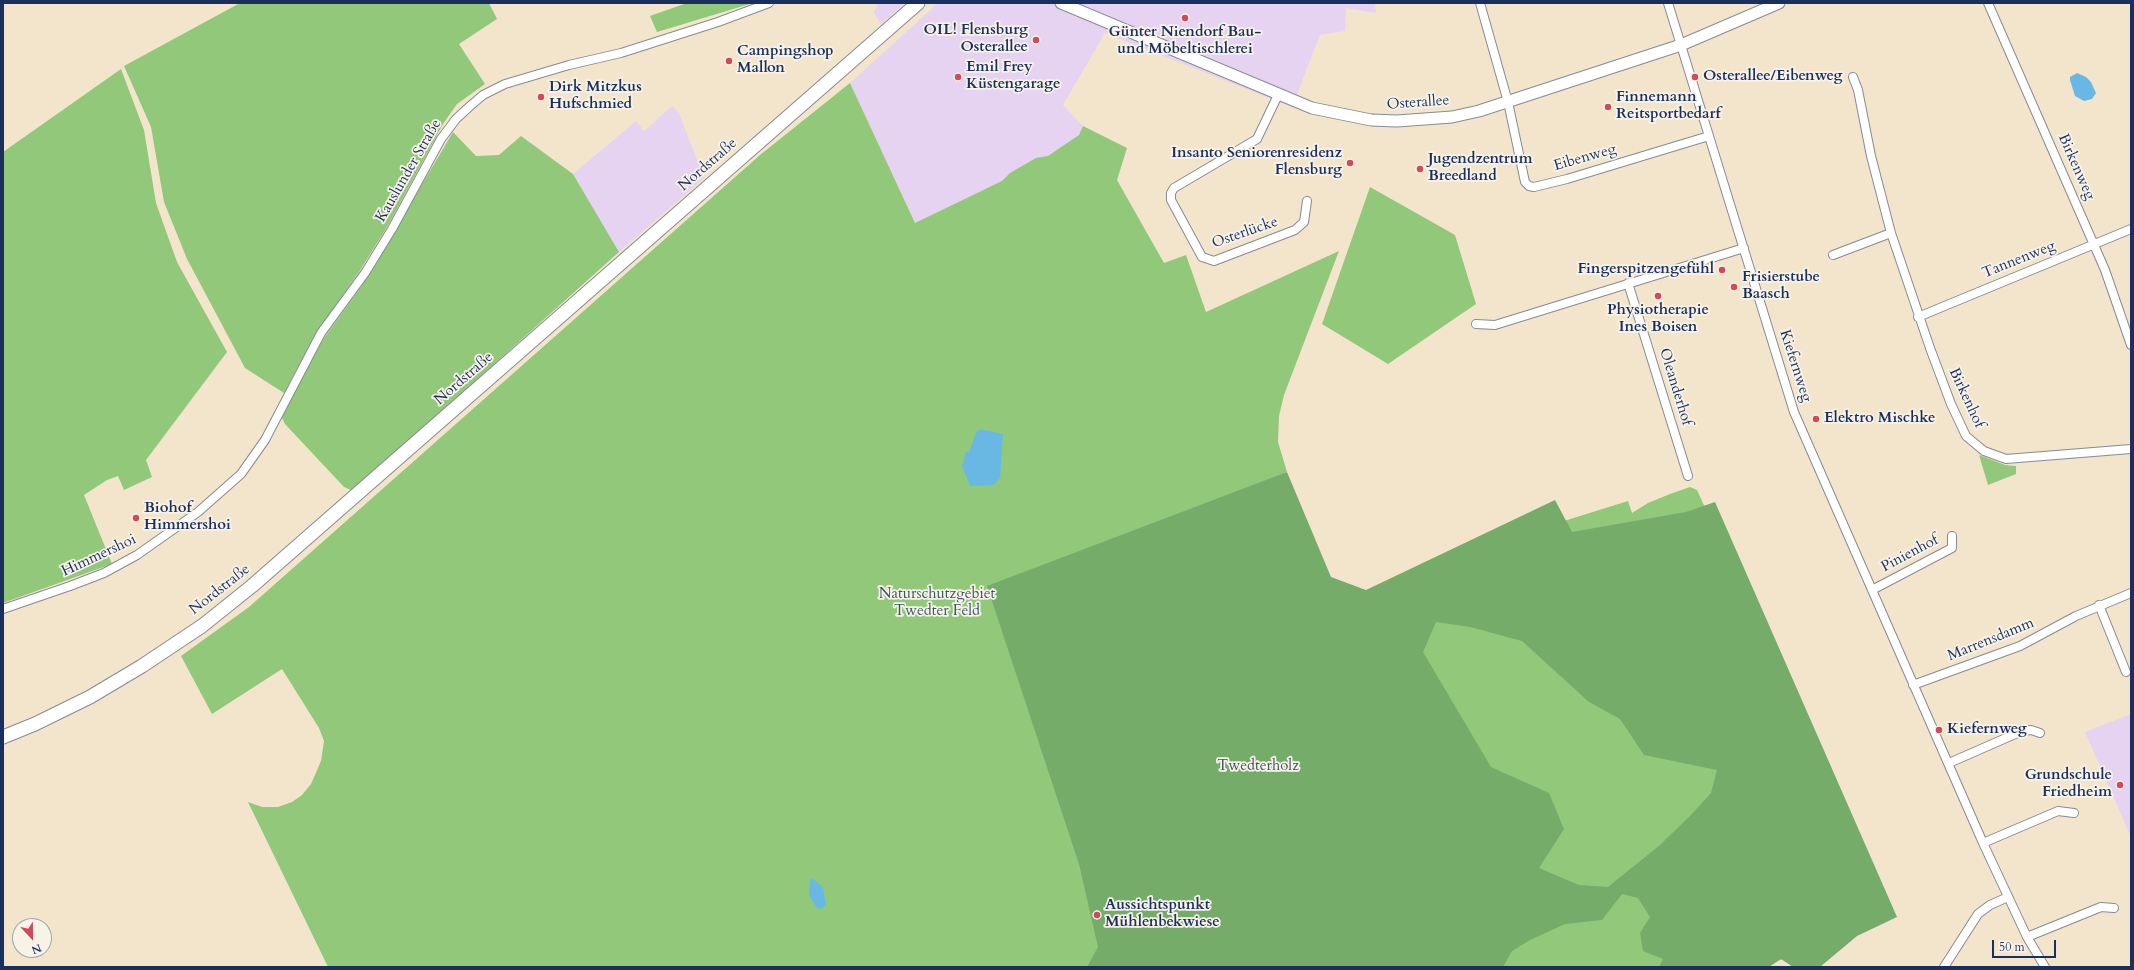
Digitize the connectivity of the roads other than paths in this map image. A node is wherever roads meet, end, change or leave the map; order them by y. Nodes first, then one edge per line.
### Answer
1 (769, 3) edge
2 (918, 3) edge
3 (1061, 3) edge
4 (1480, 3) edge
5 (1668, 3) edge
6 (1780, 3) edge
7 (1988, 3) edge
8 (1681, 45) junction
9 (1853, 77) dead end
10 (1278, 95) junction
11 (1508, 102) junction
12 (1709, 136) junction
13 (1307, 201) dead end
14 (2131, 229) edge
15 (1891, 233) junction
16 (2094, 244) junction
17 (1744, 248) junction
18 (1833, 255) dead end
19 (1628, 283) junction
20 (1918, 317) junction
21 (1476, 324) dead end
22 (2131, 345) edge
23 (2131, 449) edge
24 (1688, 476) dead end
25 (198, 512) joint
26 (1952, 536) dead end
27 (1872, 590) junction
28 (2131, 593) edge
29 (2099, 605) junction
30 (3, 609) edge
31 (2126, 672) dead end
32 (1913, 685) junction
33 (2040, 733) dead end
34 (3, 737) edge
35 (1948, 763) junction
36 (2074, 813) dead end
37 (1983, 843) junction
38 (2008, 897) junction
39 (2114, 908) dead end
40 (2027, 937) junction
41 (1944, 967) edge
42 (2045, 967) edge

1 - 25 street, Kauslunder Straße
2 - 34 main road, Nordstraße
3 - 10 street, Osterallee
4 - 11 street, Eibenweg
5 - 8 street, Kiefernweg
6 - 8 street, Osterallee
7 - 16 street, Birkenweg
8 - 11 street, Osterallee
8 - 12 street, Kiefernweg
9 - 15 street, Birkenhof
10 - 11 street, Osterallee
10 - 13 street, Osterlücke
11 - 12 street, Eibenweg
12 - 17 street, Kiefernweg
14 - 16 street, Tannenweg
15 - 18 street
15 - 20 street, Birkenhof
16 - 20 street, Tannenweg
16 - 22 street, Birkenweg
17 - 19 street
17 - 27 street, Kiefernweg
19 - 21 street
19 - 24 street, Oleanderhof
20 - 23 street, Birkenhof
25 - 30 street, Himmershoi
26 - 27 street, Pinienhof
27 - 32 street, Kiefernweg
28 - 29 street, Marrensdamm
29 - 31 street
29 - 32 street, Marrensdamm
32 - 35 street, Kiefernweg
33 - 35 street
35 - 37 street, Kiefernweg
36 - 37 street
37 - 38 street, Kiefernweg
38 - 40 street, Kiefernweg
38 - 41 street
39 - 40 street
40 - 42 street, Kiefernweg

